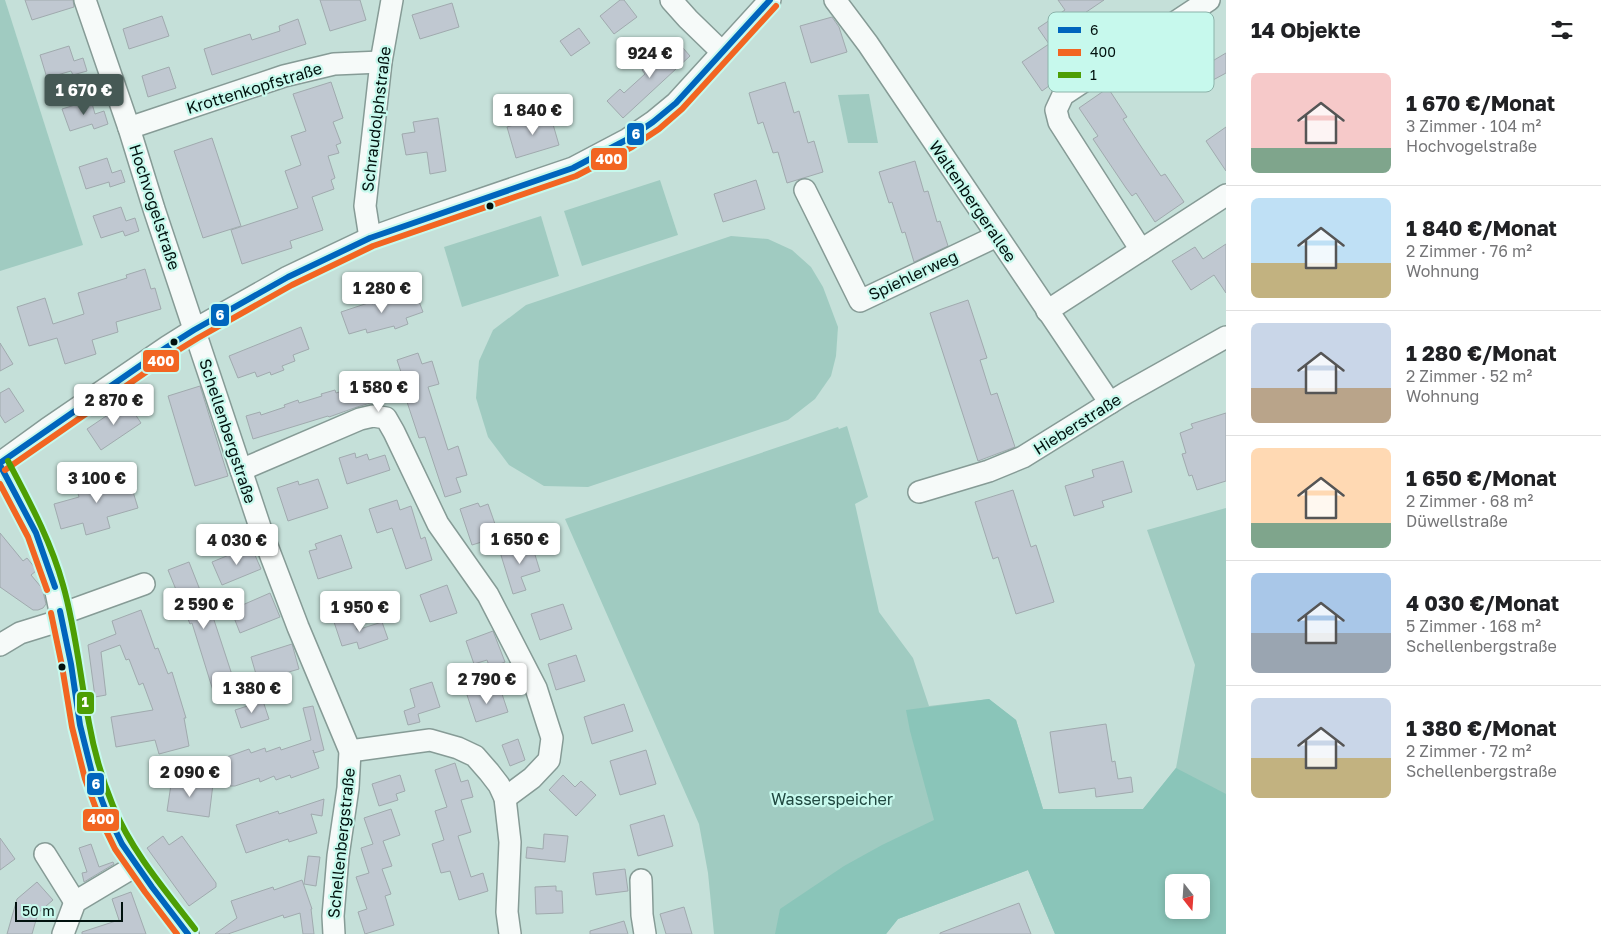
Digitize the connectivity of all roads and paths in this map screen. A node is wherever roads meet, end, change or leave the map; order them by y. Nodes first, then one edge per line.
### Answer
1 (85, 0) edge
2 (392, 0) edge
3 (671, 0) edge
4 (770, 0) edge
5 (835, 0) edge
6 (1209, 0) edge
7 (1190, 12) edge
8 (722, 52) junction
9 (381, 62) junction
10 (1068, 92) edge
11 (129, 128) junction
12 (805, 190) dead end
13 (1226, 195) edge
14 (997, 236) junction
15 (370, 238) junction
16 (1141, 250) junction
17 (1047, 312) junction
18 (194, 330) junction
19 (1226, 338) edge
20 (1110, 403) junction
21 (0, 464) edge
22 (241, 470) junction
23 (919, 492) dead end
24 (144, 584) dead end
25 (61, 617) junction
26 (0, 645) edge
27 (350, 751) junction
28 (505, 798) junction
29 (45, 854) dead end
30 (137, 865) junction
31 (640, 880) dead end
32 (76, 902) junction
33 (63, 934) edge
34 (188, 934) edge
35 (334, 934) edge
36 (510, 934) edge
37 (645, 934) edge

1 - 11 street, Hochvogelstraße
2 - 9 street, Schraudolphstraße
3 - 8 street
4 - 8 street
5 - 14 street, Waltenbergerallee
6 - 7 street
8 - 15 street
9 - 11 street, Krottenkopfstraße
9 - 15 street, Schraudolphstraße
10 - 16 street
11 - 18 street, Hochvogelstraße
12 - 14 street, Spiehlerweg
13 - 16 street
14 - 17 street, Waltenbergerallee
15 - 18 street
16 - 17 street
17 - 20 street, Waltenbergerallee
18 - 21 street
18 - 22 street, Schellenbergstraße
19 - 20 street, Hieberstraße
20 - 23 street, Hieberstraße
21 - 25 street
22 - 27 street, Schellenbergstraße
22 - 28 street
24 - 25 street
25 - 26 street
25 - 30 street
27 - 28 street
27 - 35 street, Schellenbergstraße
28 - 36 street
29 - 32 street
30 - 32 street
30 - 34 street
31 - 37 street
32 - 33 street

